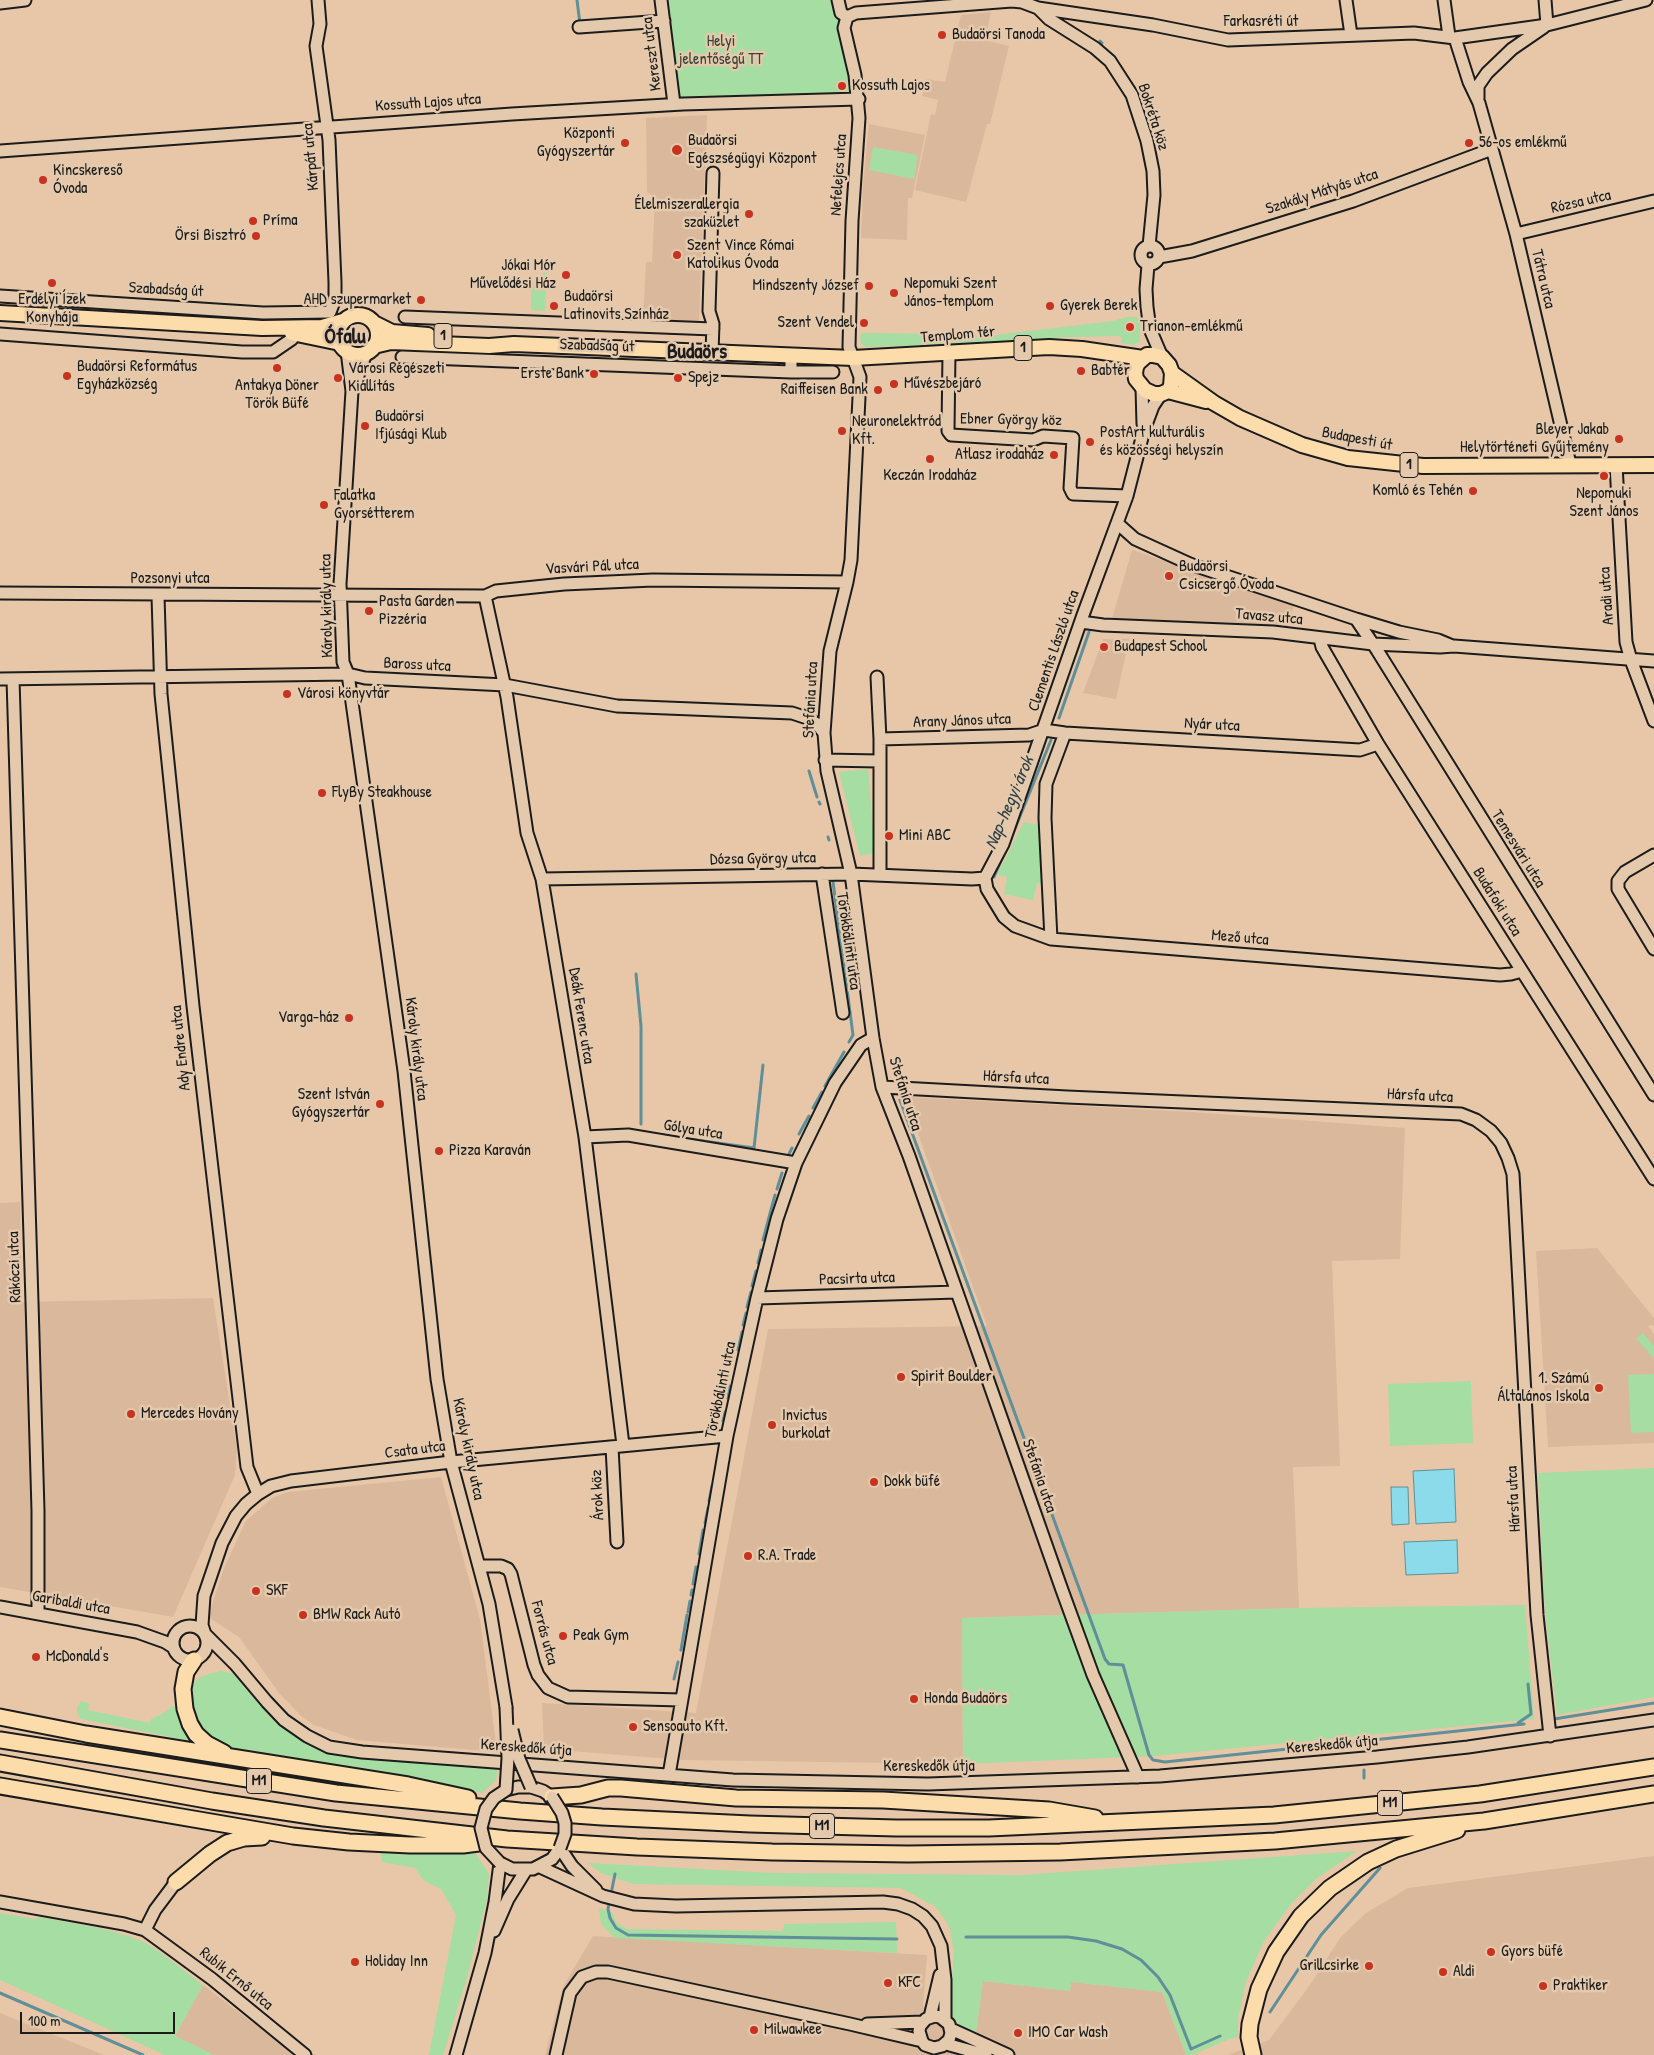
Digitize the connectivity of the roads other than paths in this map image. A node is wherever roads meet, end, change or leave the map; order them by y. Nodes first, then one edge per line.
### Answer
1 (25, 0) edge
2 (318, 0) edge
3 (661, 0) edge
4 (838, 0) edge
5 (1346, 0) edge
6 (1444, 0) edge
7 (1545, 0) edge
8 (1646, 0) edge
9 (1023, 1) edge
10 (0, 3) edge
11 (1038, 8) junction
12 (847, 17) junction
13 (664, 21) junction
14 (1547, 25) junction
15 (580, 27) dead end
16 (1520, 28) junction
17 (1351, 35) junction
18 (1452, 37) junction
19 (1523, 40) junction
20 (858, 99) junction
21 (1478, 103) junction
22 (674, 104) junction
23 (326, 127) junction
24 (1492, 149) junction
25 (0, 151) edge
26 (713, 173) dead end
27 (1654, 201) edge
28 (1516, 234) junction
29 (1149, 246) junction
30 (1159, 257) junction
31 (1148, 265) junction
32 (0, 296) edge
33 (330, 312) joint
34 (0, 313) edge
35 (406, 317) dead end
36 (343, 321) junction
37 (374, 323) junction
38 (262, 328) junction
39 (713, 329) junction
40 (1150, 329) junction
41 (0, 334) edge
42 (294, 334) junction
43 (514, 344) junction
44 (343, 347) junction
45 (370, 350) junction
46 (1096, 351) junction
47 (712, 352) junction
48 (950, 352) junction
49 (1145, 356) junction
50 (402, 357) dead end
51 (791, 357) junction
52 (1162, 357) junction
53 (853, 358) junction
54 (791, 372) junction
55 (833, 372) dead end
56 (1135, 373) junction
57 (1172, 373) junction
58 (1142, 388) junction
59 (352, 391) junction
60 (1164, 393) junction
61 (1214, 403) junction
62 (1144, 430) junction
63 (1570, 464) junction
64 (1616, 465) junction
65 (1654, 465) edge
66 (1127, 496) junction
67 (1117, 523) junction
68 (848, 582) junction
69 (0, 593) edge
70 (158, 596) junction
71 (340, 596) junction
72 (485, 596) junction
73 (1356, 619) junction
74 (1080, 622) junction
75 (1320, 639) junction
76 (1373, 644) junction
77 (1454, 646) junction
78 (1630, 660) junction
79 (1654, 661) edge
80 (348, 674) junction
81 (161, 677) junction
82 (877, 677) dead end
83 (0, 679) edge
84 (13, 679) junction
85 (505, 685) junction
86 (1654, 721) edge
87 (1044, 730) junction
88 (824, 733) junction
89 (1065, 733) junction
90 (880, 739) junction
91 (1378, 744) junction
92 (825, 760) junction
93 (879, 761) junction
94 (1654, 855) edge
95 (822, 874) junction
96 (851, 874) junction
97 (880, 874) junction
98 (985, 878) junction
99 (542, 879) junction
100 (1051, 939) junction
101 (1654, 949) edge
102 (1522, 971) junction
103 (843, 1013) dead end
104 (873, 1038) junction
105 (882, 1087) junction
106 (1654, 1096) edge
107 (585, 1137) junction
108 (796, 1163) junction
109 (1654, 1178) edge
110 (957, 1292) junction
111 (757, 1298) junction
112 (727, 1436) junction
113 (618, 1446) junction
114 (451, 1462) junction
115 (258, 1494) junction
116 (617, 1542) dead end
117 (480, 1566) junction
118 (204, 1596) junction
119 (0, 1607) edge
120 (38, 1613) junction
121 (182, 1629) junction
122 (137, 1632) junction
123 (205, 1634) junction
124 (173, 1647) junction
125 (197, 1659) junction
126 (235, 1664) junction
127 (681, 1700) junction
128 (506, 1707) junction
129 (0, 1717) edge
130 (1654, 1720) edge
131 (1550, 1736) junction
132 (0, 1740) edge
133 (232, 1758) junction
134 (0, 1763) edge
135 (1654, 1767) edge
136 (669, 1775) junction
137 (1138, 1777) junction
138 (0, 1786) edge
139 (531, 1787) junction
140 (506, 1790) junction
141 (1654, 1794) edge
142 (552, 1797) junction
143 (520, 1811) junction
144 (1484, 1821) junction
145 (1124, 1823) junction
146 (293, 1836) junction
147 (507, 1839) junction
148 (560, 1848) junction
149 (500, 1863) junction
150 (540, 1867) junction
151 (526, 1870) junction
152 (176, 1882) joint
153 (603, 1896) junction
154 (0, 1902) edge
155 (145, 1930) junction
156 (485, 1953) junction
157 (943, 1956) junction
158 (926, 2019) junction
159 (850, 2024) junction
160 (948, 2024) junction
161 (922, 2041) junction
162 (946, 2044) junction
163 (305, 2055) edge
164 (456, 2055) edge
165 (556, 2055) edge
166 (986, 2055) edge
167 (1008, 2055) edge
168 (1253, 2055) edge

1 - 10 street
2 - 23 street, Kárpát utca
3 - 13 street, Kereszt utca
4 - 12 street, Nefelejcs utca
5 - 17 street
6 - 18 street, Tátra utca
7 - 14 street
8 - 14 street, Farkasréti út
9 - 11 street, Farkasréti út
9 - 12 street, Farkasréti út
11 - 17 street, Farkasréti út
11 - 29 street, Bokréta köz
12 - 20 street, Nefelejcs utca
13 - 15 street
13 - 22 street, Kereszt utca
14 - 16 street, Farkasréti út
14 - 19 street, Tátra utca
16 - 18 street, Farkasréti út
16 - 19 street
17 - 18 street, Farkasréti út
18 - 21 street, Tátra utca
19 - 21 street, Tátra utca
20 - 22 street, Kossuth Lajos utca
20 - 53 street, Nefelejcs utca
21 - 24 street, Tátra utca
22 - 23 street, Kossuth Lajos utca
23 - 25 street, Kossuth Lajos utca
23 - 33 street, Kárpát utca
24 - 28 street, Tátra utca
24 - 30 street, Szakály Mátyás utca
26 - 39 street
27 - 28 street, Rózsa utca
28 - 63 street, Tátra utca
29 - 30 street
29 - 31 street, Bokréta köz
30 - 31 street
31 - 40 street, Bokréta köz
32 - 33 street, Szabadság út
34 - 38 main road, Szabadság út / 1
35 - 39 street, Szabadság út
36 - 37 main road, 1
36 - 38 main road, Szabadság út / 1
36 - 44 main road
37 - 43 main road, Szabadság út / 1
37 - 45 main road
38 - 42 main road, Szabadság út / 1
39 - 47 street
40 - 49 street, Bokréta köz
40 - 52 street, Bokréta köz
41 - 42 street
42 - 44 main road, Szabadság út / 1
43 - 45 main road, Szabadság út / 1
43 - 47 main road, Szabadság út / 1
44 - 45 main road, 1
44 - 59 street, Károly király utca
45 - 59 street, Károly király utca
46 - 48 main road, Templom tér / 1
46 - 49 main road, Templom tér / 1
46 - 56 main road, Templom tér / 1
47 - 51 main road, Szabadság út / 1
48 - 53 main road, Templom tér / 1
48 - 66 street, Ebner György köz
49 - 52 main road, 1
49 - 56 main road
50 - 54 street, Szabadság út
51 - 53 main road, Szabadság út / 1
51 - 54 street
52 - 57 main road, 1
53 - 68 street, Stefánia utca
54 - 55 street, Szabadság út
56 - 58 main road
57 - 60 main road
57 - 61 main road, Budapesti út / 1
58 - 60 main road, 1
58 - 62 street, Clementis László utca
59 - 71 street, Károly király utca
60 - 61 main road, Budapesti út / 1
60 - 62 street, Clementis László utca
61 - 63 main road, Budapesti út / 1
62 - 66 street, Clementis László utca
63 - 64 main road, Budapesti út / 1
64 - 65 main road, Budapesti út / 1
64 - 78 street, Aradi utca
66 - 67 street, Clementis László utca
67 - 73 street, Tavasz utca
67 - 74 street, Clementis László utca
68 - 72 street, Vasvári Pál utca
68 - 88 street, Stefánia utca
69 - 70 street, Pozsonyi utca
70 - 71 street, Pozsonyi utca
70 - 81 street, Ady Endre utca
71 - 72 street, Vasvári Pál utca
71 - 80 street, Károly király utca
72 - 85 street, Deák Ferenc utca
73 - 76 street, Temesvári utca
73 - 77 street, Tavasz utca
74 - 75 street, Tavasz utca
74 - 87 street, Clementis László utca
75 - 76 street, Tavasz utca
75 - 91 street, Budafoki utca
76 - 77 street, Tavasz utca
76 - 106 street, Temesvári utca
77 - 78 street, Tavasz utca
78 - 79 street, Tavasz utca
78 - 86 street, Aradi utca
80 - 81 street, Baross utca
80 - 85 street, Baross utca
80 - 114 street, Károly király utca
81 - 84 street, Baross utca
81 - 115 street, Ady Endre utca
82 - 90 street
83 - 84 street, Baross utca
84 - 120 street, Rákóczi utca
85 - 88 street, Baross utca
85 - 99 street, Deák Ferenc utca
87 - 89 street, Nyár utca
87 - 90 street, Arany János utca
87 - 98 street, Clementis László utca
88 - 92 street, Stefánia utca
89 - 91 street, Nyár utca
89 - 100 street
90 - 93 street
91 - 102 street, Budafoki utca
92 - 93 street
92 - 96 street, Stefánia utca
93 - 97 street
94 - 101 street
95 - 96 street, Dózsa György utca
95 - 99 street, Dózsa György utca
95 - 103 street, Törökbálinti utca
96 - 97 street, Dózsa György utca
96 - 104 street, Stefánia utca
97 - 98 street, Dózsa György utca
98 - 100 street, Mező utca
99 - 107 street, Deák Ferenc utca
100 - 102 street, Mező utca
102 - 109 street, Budafoki utca
104 - 105 street, Stefánia utca
104 - 108 street, Törökbálinti utca
105 - 110 street, Stefánia utca
105 - 131 street, Hársfa utca
107 - 108 street, Gólya utca
107 - 113 street, Deák Ferenc utca
108 - 111 street, Törökbálinti utca
110 - 111 street, Pacsirta utca
110 - 137 street, Stefánia utca
111 - 112 street, Törökbálinti utca
112 - 113 street, Csata utca
112 - 127 street, Törökbálinti utca
113 - 114 street, Csata utca
113 - 116 street, Árok köz
114 - 115 street, Csata utca
114 - 117 street, Károly király utca
115 - 118 street, Csata utca
117 - 127 street, Forrás utca
117 - 128 street, Károly király utca
118 - 121 street, Csata utca
118 - 123 street, Csata utca
119 - 120 street, Garibaldi utca
120 - 122 street, Garibaldi utca
121 - 122 street, Garibaldi utca
121 - 123 street
121 - 124 street
122 - 124 street, Garibaldi utca
123 - 125 street
123 - 126 street, Kereskedők útja
124 - 125 street
125 - 126 street
125 - 133 highway
126 - 136 street, Kereskedők útja
127 - 136 street, Törökbálinti utca
128 - 139 street, bridge
128 - 140 street, bridge
129 - 133 highway
130 - 131 street, Kereskedők útja
131 - 137 street, Kereskedők útja
132 - 143 highway, M1
133 - 143 highway
134 - 147 highway, M1
135 - 145 highway, M1
136 - 137 street, Kereskedők útja
138 - 146 highway
139 - 140 street
139 - 142 street
140 - 149 street, bridge
141 - 144 highway, M1
142 - 145 highway
142 - 148 street, bridge
143 - 145 highway, M1
144 - 147 highway, M1
144 - 168 highway
146 - 147 highway
146 - 152 highway
148 - 150 street
148 - 153 street
149 - 151 street
149 - 156 street
150 - 151 street
150 - 153 street
151 - 156 street
152 - 155 street
153 - 157 street
154 - 155 street, Rubik Ernő utca
155 - 163 street, Rubik Ernő utca
156 - 164 street
157 - 158 street
157 - 160 street
158 - 159 street
158 - 160 street
158 - 161 street
159 - 161 street
159 - 165 street
160 - 162 street
160 - 167 street
161 - 162 street
162 - 166 street

